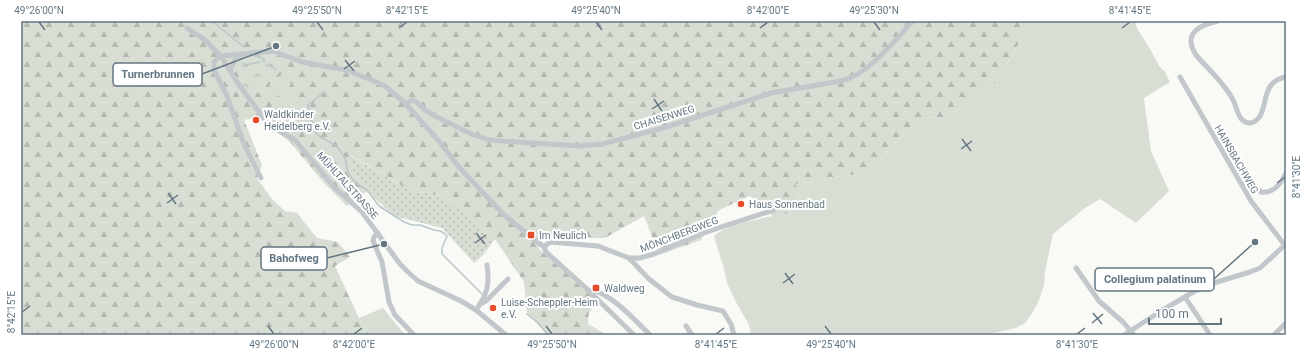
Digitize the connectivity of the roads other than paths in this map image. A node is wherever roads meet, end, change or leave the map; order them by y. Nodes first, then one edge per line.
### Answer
1 (913, 21) edge
2 (1218, 21) edge
3 (188, 28) dead end
4 (244, 53) junction
5 (221, 56) junction
6 (230, 70) junction
7 (1180, 76) dead end
8 (1286, 77) edge
9 (406, 104) junction
10 (1286, 173) edge
11 (261, 178) dead end
12 (1242, 184) junction
13 (774, 210) dead end
14 (378, 234) junction
15 (1286, 246) edge
16 (544, 247) junction
17 (629, 258) junction
18 (487, 265) dead end
19 (1076, 268) dead end
20 (508, 280) dead end
21 (590, 291) junction
22 (1185, 296) junction
23 (480, 304) junction
24 (476, 310) junction
25 (1286, 324) edge
26 (686, 326) dead end
27 (1133, 333) edge
28 (414, 335) edge
29 (506, 335) edge
30 (634, 335) edge
31 (650, 335) edge
32 (692, 335) edge
33 (734, 335) edge
34 (1124, 335) edge
35 (1210, 335) edge
36 (1274, 335) edge

1 - 9 street, CHAISENWEG
2 - 8 street
3 - 5 street
4 - 5 street
4 - 6 street
4 - 9 street
5 - 6 street, MÜHLTALSTRASSE
5 - 11 street
6 - 14 street, MÜHLTALSTRASSE
7 - 12 street, HAINSBACHWEG
9 - 16 street
10 - 12 street
12 - 15 street, HAINSBACHWEG
13 - 17 street, MÖNCHBERGWEG
14 - 24 street, MÜHLTALSTRASSE
14 - 28 street
15 - 22 street
16 - 17 street, MÖNCHBERGWEG
16 - 21 street
17 - 33 street
18 - 23 street
19 - 27 street
20 - 23 street
21 - 30 street
21 - 31 street
22 - 27 street
22 - 35 street
23 - 24 street
24 - 29 street, MÜHLTALSTRASSE
25 - 36 street
26 - 32 street
27 - 34 street

